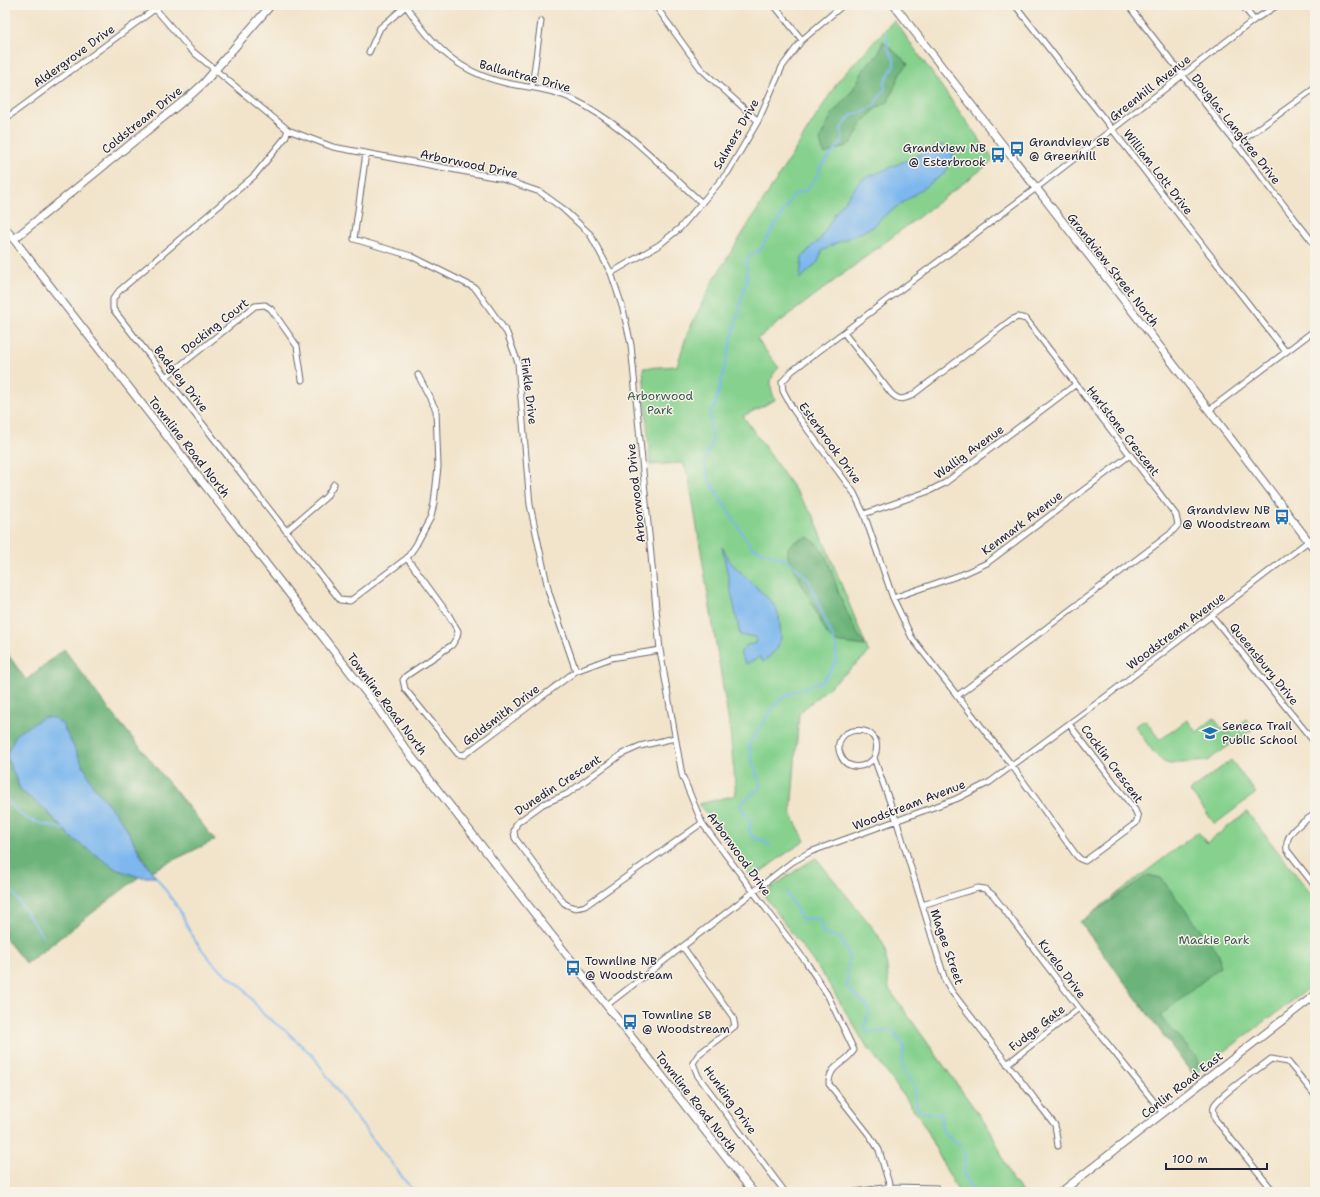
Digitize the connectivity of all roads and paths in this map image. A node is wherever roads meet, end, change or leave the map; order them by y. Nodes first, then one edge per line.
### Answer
1 (271, 5) edge
2 (407, 5) edge
3 (655, 5) edge
4 (774, 5) edge
5 (843, 5) edge
6 (894, 5) edge
7 (1015, 5) edge
8 (1128, 5) edge
9 (1242, 5) edge
10 (1278, 5) edge
11 (153, 7) edge
12 (1254, 20) junction
13 (541, 21) dead end
14 (802, 40) junction
15 (369, 52) dead end
16 (215, 71) junction
17 (1182, 75) junction
18 (532, 87) junction
19 (1315, 88) edge
20 (5, 119) edge
21 (758, 121) junction
22 (288, 130) junction
23 (1112, 130) junction
24 (1236, 145) junction
25 (366, 153) junction
26 (1035, 189) junction
27 (702, 203) junction
28 (5, 228) edge
29 (14, 239) junction
30 (1315, 245) edge
31 (611, 273) junction
32 (1315, 330) edge
33 (844, 333) junction
34 (1286, 352) junction
35 (418, 375) dead end
36 (167, 376) junction
37 (302, 380) dead end
38 (1075, 385) junction
39 (1209, 410) junction
40 (1130, 455) junction
41 (334, 484) dead end
42 (864, 514) junction
43 (286, 531) junction
44 (1315, 536) edge
45 (1309, 541) junction
46 (1315, 550) edge
47 (407, 558) junction
48 (894, 598) junction
49 (1212, 616) junction
50 (660, 650) junction
51 (576, 671) junction
52 (957, 696) junction
53 (1069, 724) junction
54 (675, 738) junction
55 (1315, 744) edge
56 (874, 758) junction
57 (1013, 767) junction
58 (1315, 814) edge
59 (897, 822) junction
60 (702, 823) junction
61 (1315, 886) edge
62 (754, 893) junction
63 (922, 905) junction
64 (683, 947) junction
65 (1315, 995) edge
66 (606, 1005) junction
67 (1079, 1008) junction
68 (1007, 1064) junction
69 (1315, 1095) edge
70 (1163, 1113) junction
71 (1058, 1146) dead end
72 (890, 1187) junction
73 (937, 1188) dead end
74 (753, 1192) edge
75 (785, 1192) edge
76 (855, 1192) edge
77 (1061, 1192) edge
78 (1274, 1192) edge

1 - 16 street, Coldstream Drive
2 - 15 street
2 - 18 street, Ballantrae Drive
3 - 21 street
4 - 14 street
5 - 14 street, Salmers Drive
6 - 26 street, Grandview Street North
7 - 23 street, William Lott Drive
8 - 17 street, Douglas Langtree Drive
9 - 12 street
10 - 12 street, Greenhill Avenue
11 - 16 street, Arborwood Drive
11 - 20 street, Aldergrove Drive
12 - 17 street, Greenhill Avenue
13 - 18 street
14 - 21 street, Salmers Drive
16 - 22 street, Arborwood Drive
16 - 29 street, Coldstream Drive
17 - 23 street, Greenhill Avenue
17 - 24 street, Douglas Langtree Drive
18 - 27 street, Ballantrae Drive
19 - 24 street
21 - 27 street, Salmers Drive
22 - 25 street, Arborwood Drive
22 - 36 street, Badgley Drive
23 - 26 street, Greenhill Avenue
23 - 34 street, William Lott Drive
24 - 30 street, Douglas Langtree Drive
25 - 31 street, Arborwood Drive
25 - 51 street, Finkle Drive
26 - 33 street, Esterbrook Drive
26 - 39 street, Grandview Street North
27 - 31 street, Salmers Drive
28 - 29 street, Townline Road North
29 - 66 street, Townline Road North
31 - 50 street, Arborwood Drive
32 - 34 street
33 - 38 street, Harlstone Crescent
33 - 42 street, Esterbrook Drive
34 - 39 street
35 - 47 street
36 - 37 street, Docking Court
36 - 43 street, Badgley Drive
38 - 40 street, Harlstone Crescent
38 - 42 street, Wallig Avenue
39 - 45 street, Grandview Street North
40 - 48 street, Kenmark Avenue
40 - 52 street, Harlstone Crescent
41 - 43 street
42 - 48 street, Esterbrook Drive
43 - 47 street, Badgley Drive
44 - 45 street
45 - 46 street, Grandview Street North
45 - 49 street, Woodstream Avenue
47 - 51 street, Goldsmith Drive
48 - 52 street, Esterbrook Drive
49 - 53 street, Woodstream Avenue
49 - 55 street, Queensbury Drive
50 - 51 street, Goldsmith Drive
50 - 54 street, Arborwood Drive
52 - 57 street, Esterbrook Drive
53 - 57 street, Woodstream Avenue
53 - 57 street, Cocklin Crescent
54 - 60 street, Arborwood Drive
54 - 60 street, Dunedin Crescent
56 - 56 street
56 - 59 street, Magee Street
57 - 59 street, Woodstream Avenue
58 - 61 street
59 - 62 street, Woodstream Avenue
59 - 63 street, Magee Street
60 - 62 street, Arborwood Drive
62 - 64 street, Woodstream Avenue
62 - 72 street, Arborwood Drive
63 - 67 street, Kurelo Drive
63 - 68 street, Magee Street
64 - 66 street, Woodstream Avenue
64 - 75 street, Hunking Drive
65 - 70 street, Conlin Road East
66 - 74 street, Townline Road North
67 - 68 street, Fudge Gate
67 - 70 street, Kurelo Drive
68 - 71 street, Magee Street
69 - 78 street
70 - 77 street, Conlin Road East
72 - 73 street
72 - 76 street

